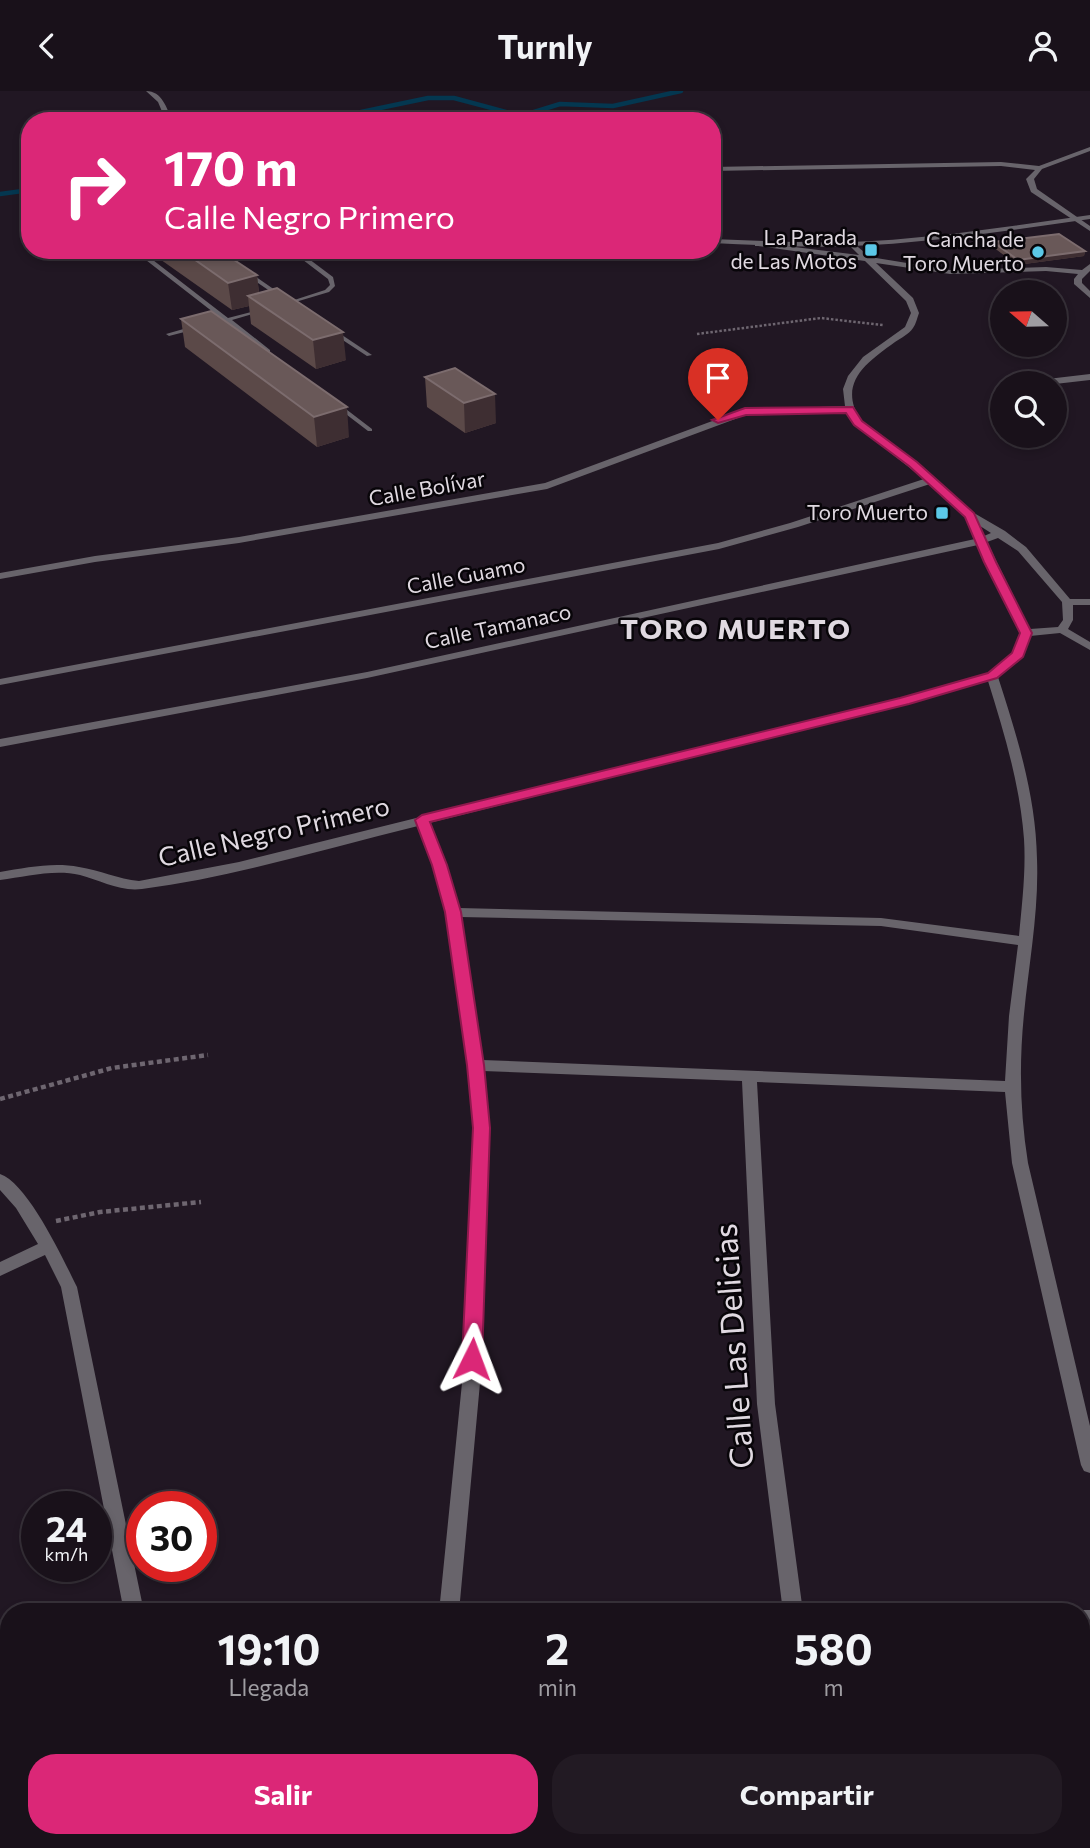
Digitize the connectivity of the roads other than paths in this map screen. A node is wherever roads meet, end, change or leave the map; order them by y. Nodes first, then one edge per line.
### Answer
1 (149, 91) edge
2 (166, 112) edge
3 (1090, 149) edge
4 (1040, 168) junction
5 (721, 169) edge
6 (1090, 216) edge
7 (1076, 219) junction
8 (1090, 229) edge
9 (721, 241) edge
10 (733, 242) junction
11 (852, 244) junction
12 (148, 259) edge
13 (305, 259) edge
14 (866, 260) junction
15 (236, 265) edge
16 (1090, 266) edge
17 (1083, 272) junction
18 (1090, 296) edge
19 (290, 303) junction
20 (278, 306) edge
21 (265, 310) edge
22 (302, 310) edge
23 (226, 320) junction
24 (215, 323) edge
25 (204, 325) edge
26 (324, 325) edge
27 (169, 334) dead end
28 (271, 353) edge
29 (369, 355) dead end
30 (1090, 377) edge
31 (1067, 380) edge
32 (326, 396) edge
33 (850, 409) junction
34 (370, 430) dead end
35 (932, 480) junction
36 (970, 515) junction
37 (1001, 533) junction
38 (981, 541) junction
39 (0, 576) edge
40 (1067, 603) junction
41 (1090, 603) edge
42 (1062, 630) junction
43 (1026, 633) junction
44 (1090, 647) edge
45 (992, 675) junction
46 (0, 682) edge
47 (0, 743) edge
48 (422, 820) junction
49 (0, 876) edge
50 (453, 912) junction
51 (1024, 941) junction
52 (475, 1065) junction
53 (749, 1075) junction
54 (1013, 1087) junction
55 (0, 1180) edge
56 (49, 1246) junction
57 (0, 1269) edge
58 (1090, 1465) edge
59 (132, 1603) edge
60 (450, 1603) edge
61 (792, 1603) edge

1 - 2 street
3 - 4 street
4 - 5 street
4 - 7 street
6 - 7 street
7 - 8 street
7 - 11 street
9 - 10 street
10 - 11 street
10 - 14 street
11 - 14 street
12 - 23 lane
13 - 19 lane
14 - 17 street
14 - 33 street
15 - 19 lane
16 - 17 street
17 - 18 street
19 - 20 lane
19 - 22 lane
21 - 23 lane
23 - 24 lane
23 - 28 lane
25 - 27 lane
26 - 29 lane
30 - 31 street
32 - 34 lane
33 - 35 street
33 - 39 street, Calle Bolívar
35 - 36 street
35 - 46 street, Calle Guamo
36 - 37 street
36 - 38 street
37 - 38 street, Calle Tamanaco
37 - 40 street
38 - 43 street
38 - 47 street, Calle Tamanaco
40 - 41 street
40 - 42 street
42 - 43 street
42 - 44 street
43 - 45 street, Calle Negro Primero
45 - 48 street, Calle Negro Primero
45 - 51 street
48 - 49 street, Calle Negro Primero
48 - 50 street
50 - 51 street
50 - 52 street
51 - 54 street
52 - 53 street
52 - 60 street
53 - 54 street
53 - 61 street, Calle Las Delicias
54 - 58 street
55 - 56 street
56 - 57 street
56 - 59 street

